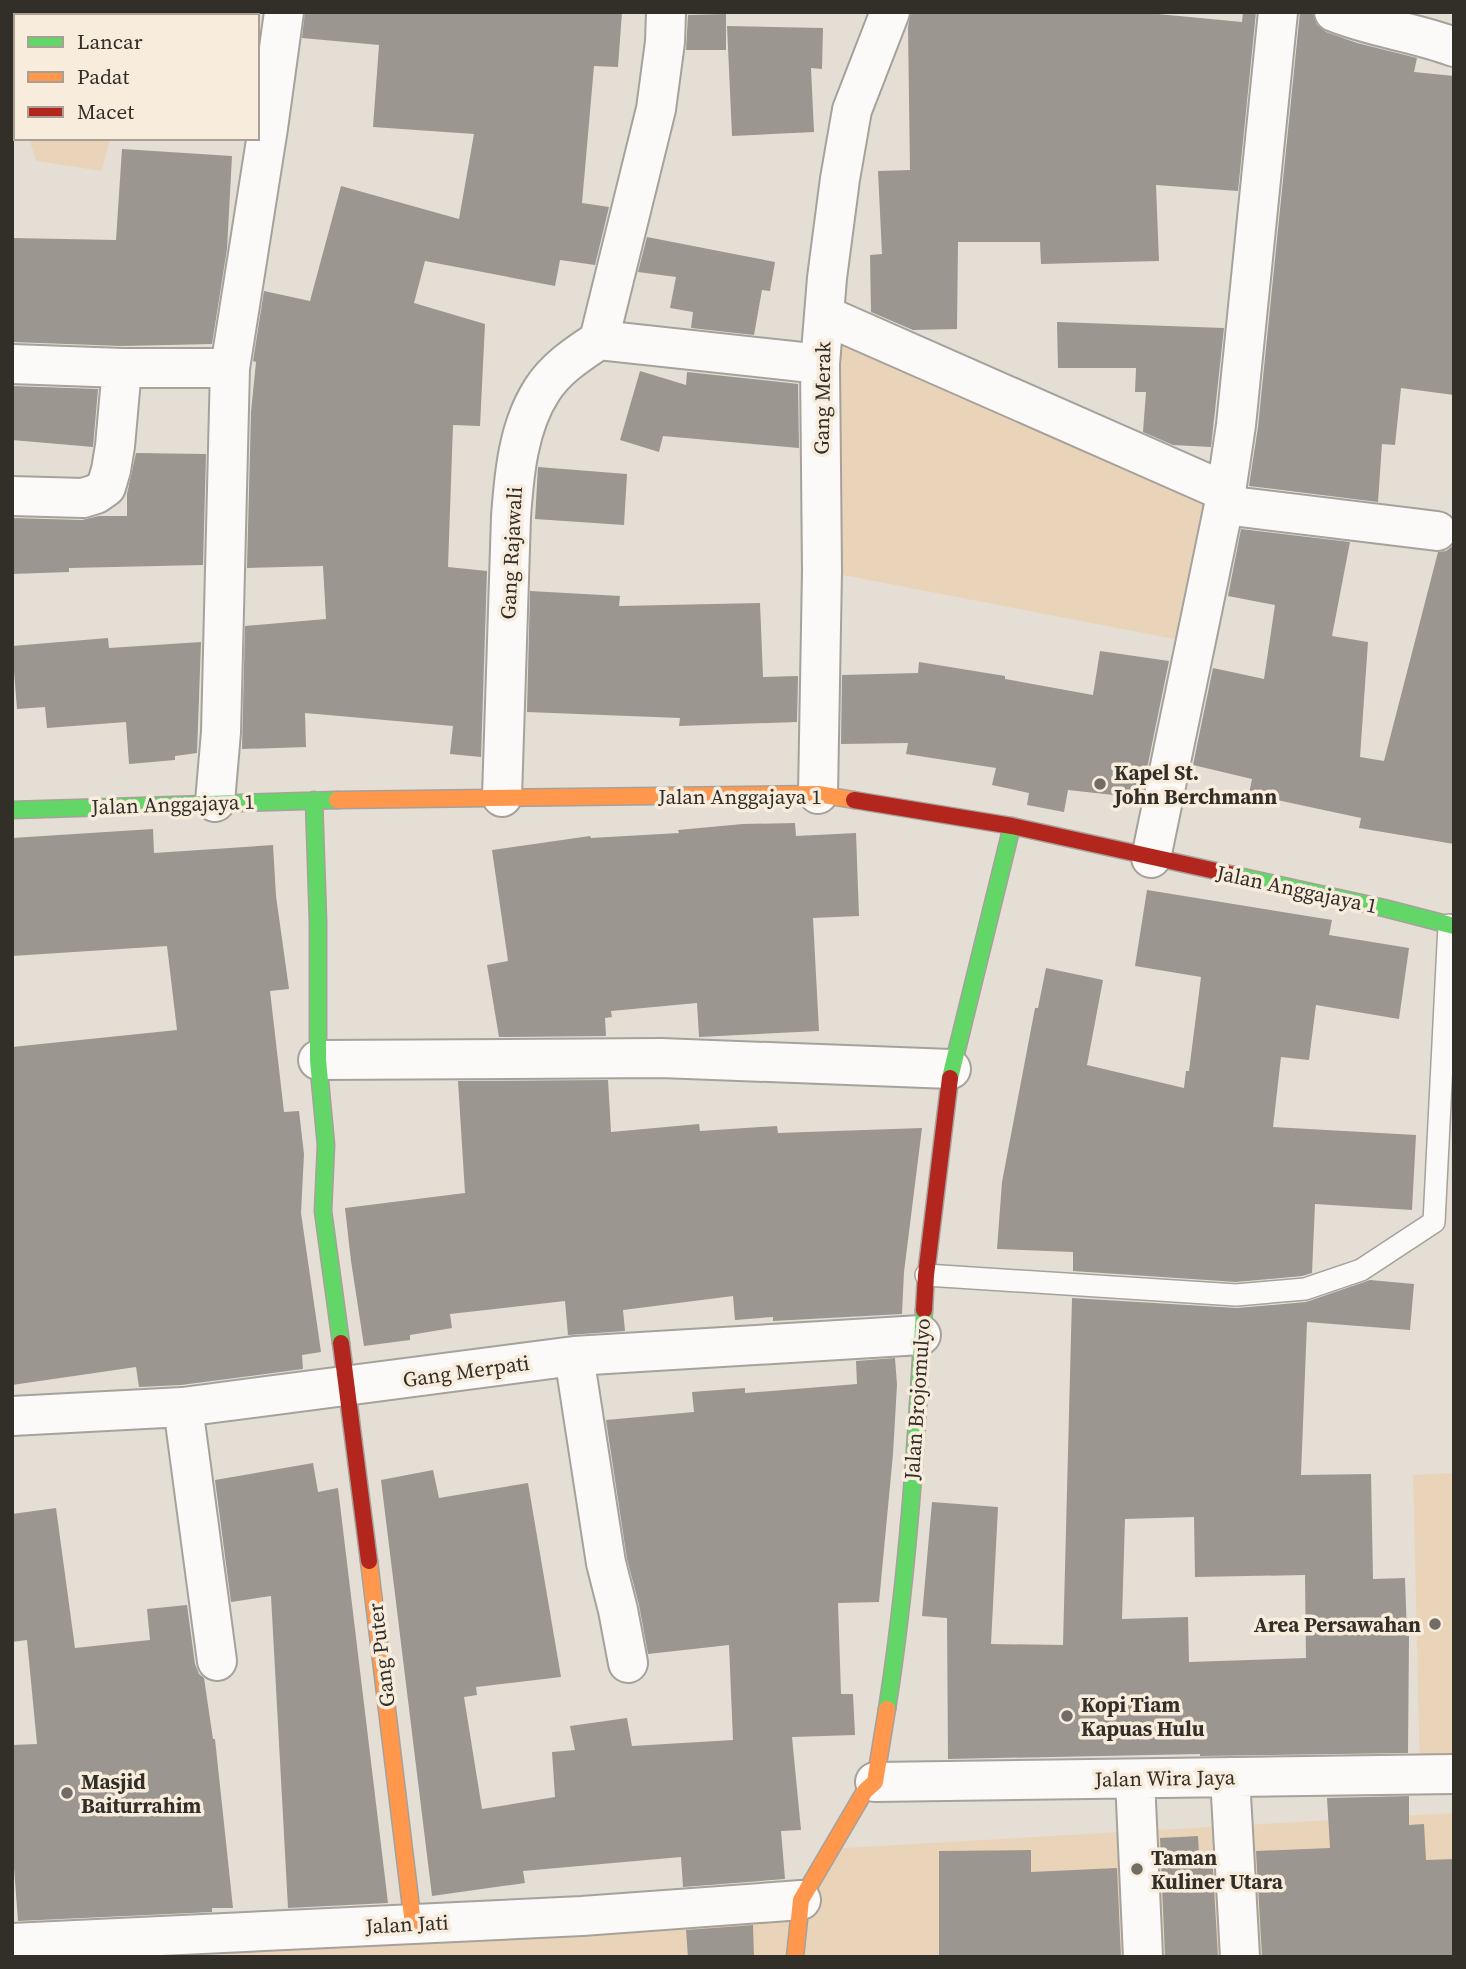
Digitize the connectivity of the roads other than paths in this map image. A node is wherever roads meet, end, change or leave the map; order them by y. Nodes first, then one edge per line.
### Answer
1 (284, 12) edge
2 (666, 12) edge
3 (890, 12) edge
4 (1278, 12) edge
5 (1334, 12) edge
6 (1454, 47) edge
7 (824, 315) junction
8 (599, 340) junction
9 (12, 364) edge
10 (820, 364) junction
11 (122, 368) junction
12 (230, 368) junction
13 (12, 496) edge
14 (1225, 498) junction
15 (1437, 531) dead end
16 (818, 794) junction
17 (502, 797) junction
18 (314, 800) junction
19 (215, 802) junction
20 (12, 810) edge
21 (1012, 826) junction
22 (1151, 858) junction
23 (1452, 926) edge
24 (318, 1060) junction
25 (951, 1069) junction
26 (926, 1275) junction
27 (921, 1335) junction
28 (574, 1356) junction
29 (348, 1387) junction
30 (183, 1407) junction
31 (12, 1416) edge
32 (217, 1661) dead end
33 (628, 1663) dead end
34 (1454, 1774) edge
35 (1230, 1777) junction
36 (1135, 1779) junction
37 (875, 1782) junction
38 (801, 1900) junction
39 (413, 1924) junction
40 (12, 1943) edge
41 (795, 1957) edge
42 (1143, 1957) edge
43 (1240, 1957) edge

1 - 12 street
2 - 8 street
3 - 7 street, Gang Merak
4 - 14 street
5 - 6 street
7 - 10 street, Gang Merak
7 - 14 street
8 - 10 street
8 - 17 street, Gang Rajawali
9 - 11 street
10 - 16 street, Gang Merak
11 - 12 street
11 - 13 street
12 - 19 street
14 - 15 street
14 - 22 street
16 - 17 street, Jalan Anggajaya 1
16 - 21 street, Jalan Anggajaya 1
17 - 18 street, Jalan Anggajaya 1
18 - 19 street, Jalan Anggajaya 1
18 - 24 street, Gang Puter
19 - 20 street, Jalan Anggajaya 1
21 - 22 street, Jalan Anggajaya 1
21 - 25 street, Jalan Brojomulyo
22 - 23 street, Jalan Anggajaya 1
23 - 26 lane
24 - 25 street
24 - 29 street, Gang Puter
25 - 26 street, Jalan Brojomulyo
26 - 27 street, Jalan Brojomulyo
27 - 28 street, Gang Merpati
27 - 37 street, Jalan Brojomulyo
28 - 29 street, Gang Merpati
28 - 33 street
29 - 30 street, Gang Merpati
29 - 39 street, Gang Puter
30 - 31 street, Gang Merpati
30 - 32 street
34 - 35 street, Jalan Wira Jaya
35 - 36 street, Jalan Wira Jaya
35 - 43 street
36 - 37 street, Jalan Wira Jaya
36 - 42 street
37 - 38 street, Jalan Brojomulyo
38 - 39 street, Jalan Jati
38 - 41 street, Jalan Brojomulyo
39 - 40 street, Jalan Jati

